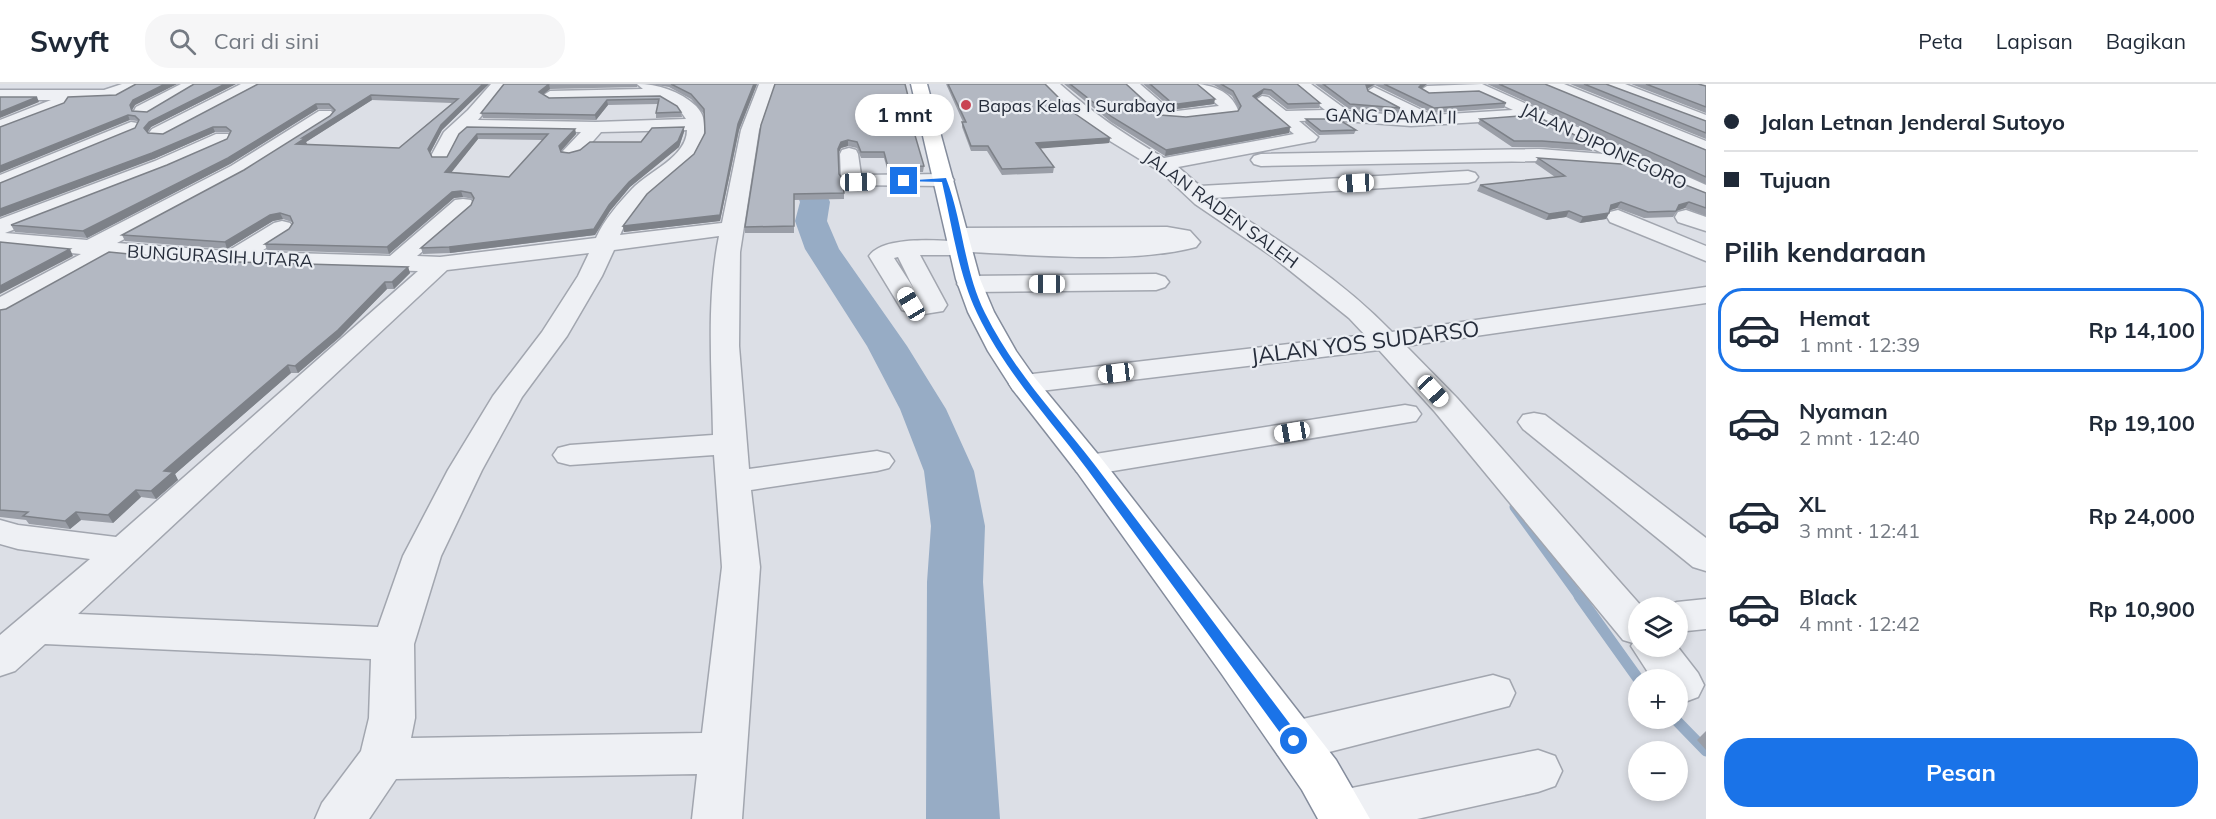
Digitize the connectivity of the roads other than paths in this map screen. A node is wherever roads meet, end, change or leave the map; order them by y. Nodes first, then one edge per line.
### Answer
1 (134, 84) edge
2 (193, 84) edge
3 (253, 84) edge
4 (499, 84) edge
5 (767, 84) edge
6 (919, 84) edge
7 (1051, 84) edge
8 (1131, 84) edge
9 (1201, 84) edge
10 (1255, 84) edge
11 (1301, 84) edge
12 (1550, 84) edge
13 (1611, 84) edge
14 (1654, 84) edge
15 (1475, 86) edge
16 (653, 89) edge
17 (1427, 90) edge
18 (1374, 92) edge
19 (1675, 92) edge
20 (0, 95) edge
21 (76, 95) junction
22 (550, 96) edge
23 (142, 111) edge
24 (1535, 113) junction
25 (325, 115) edge
26 (1283, 116) junction
27 (1345, 117) junction
28 (1431, 120) junction
29 (1706, 121) edge
30 (696, 124) junction
31 (463, 125) junction
32 (0, 126) edge
33 (131, 127) edge
34 (596, 127) junction
35 (270, 129) edge
36 (1663, 131) junction
37 (158, 133) edge
38 (319, 137) edge
39 (222, 138) edge
40 (1588, 138) junction
41 (1706, 148) edge
42 (571, 152) edge
43 (849, 154) dead end
44 (441, 156) edge
45 (1261, 160) dead end
46 (1635, 162) junction
47 (1162, 164) junction
48 (153, 168) junction
49 (1486, 176) dead end
50 (944, 180) junction
51 (0, 182) edge
52 (1194, 192) junction
53 (1706, 192) edge
54 (463, 205) dead end
55 (1618, 217) dead end
56 (0, 227) edge
57 (282, 228) dead end
58 (733, 228) junction
59 (960, 243) junction
60 (6, 244) edge
61 (606, 244) junction
62 (105, 250) junction
63 (906, 250) dead end
64 (1706, 254) edge
65 (233, 259) junction
66 (395, 264) junction
67 (440, 264) junction
68 (1156, 282) dead end
69 (970, 284) junction
70 (1706, 295) edge
71 (0, 308) edge
72 (1382, 341) junction
73 (1023, 384) junction
74 (1405, 414) dead end
75 (1534, 422) dead end
76 (730, 444) junction
77 (570, 454) dead end
78 (877, 461) dead end
79 (1089, 465) junction
80 (733, 482) junction
81 (0, 532) edge
82 (124, 551) junction
83 (1706, 558) edge
84 (1706, 614) edge
85 (1628, 616) edge
86 (1688, 616) edge
87 (35, 628) junction
88 (393, 644) junction
89 (1661, 657) edge
90 (0, 659) edge
91 (1670, 669) edge
92 (1493, 693) dead end
93 (1294, 741) junction
94 (723, 753) junction
95 (383, 759) junction
96 (1538, 771) dead end
97 (1343, 816) edge
98 (340, 819) edge
99 (717, 819) edge

1 - 21 street
2 - 23 street
3 - 37 street
4 - 31 street
5 - 58 street
6 - 50 highway
7 - 47 street, JALAN RADEN SALEH
8 - 9 street
10 - 26 street
11 - 27 street
12 - 36 street
13 - 29 street
14 - 19 street
15 - 17 street
15 - 24 street, JALAN DIPONEGORO
16 - 22 street
16 - 30 street
18 - 28 street
20 - 21 street
21 - 32 street
24 - 28 street, GANG DAMAI II
24 - 40 street, JALAN DIPONEGORO
25 - 62 street
26 - 27 street, GANG DAMAI II
26 - 47 street
27 - 28 street, GANG DAMAI II
30 - 34 street
30 - 61 street
31 - 34 street
31 - 44 street
33 - 51 street
34 - 42 street
35 - 48 street
36 - 40 street
36 - 41 street
38 - 62 street
39 - 48 street
40 - 46 street, JALAN DIPONEGORO
43 - 50 street
45 - 46 street
46 - 53 street, JALAN DIPONEGORO
47 - 52 street, JALAN RADEN SALEH
48 - 56 street
49 - 52 street
50 - 59 highway
52 - 72 street, JALAN RADEN SALEH
54 - 66 street
55 - 64 street
57 - 65 street
58 - 61 street, BUNGURASIH UTARA
58 - 76 street
59 - 59 street
59 - 63 street
59 - 69 highway
60 - 62 street, BUNGURASIH UTARA
61 - 67 street, BUNGURASIH UTARA
61 - 88 street
62 - 65 street, BUNGURASIH UTARA
62 - 71 street
65 - 66 street, BUNGURASIH UTARA
66 - 67 street, BUNGURASIH UTARA
67 - 82 street
68 - 69 street
69 - 73 highway
70 - 72 street, JALAN YOS SUDARSO
72 - 73 street, JALAN YOS SUDARSO
72 - 85 street, JALAN RADEN SALEH
73 - 79 highway
74 - 79 street
75 - 83 street
76 - 77 street
76 - 80 street
78 - 80 street
79 - 93 highway
80 - 94 street
81 - 82 street
82 - 87 street
84 - 86 street
87 - 88 street
87 - 90 street
88 - 95 street
89 - 91 street, JALAN RADEN SALEH
92 - 93 street
93 - 97 highway
94 - 95 street
94 - 99 street
95 - 98 street
96 - 97 street

